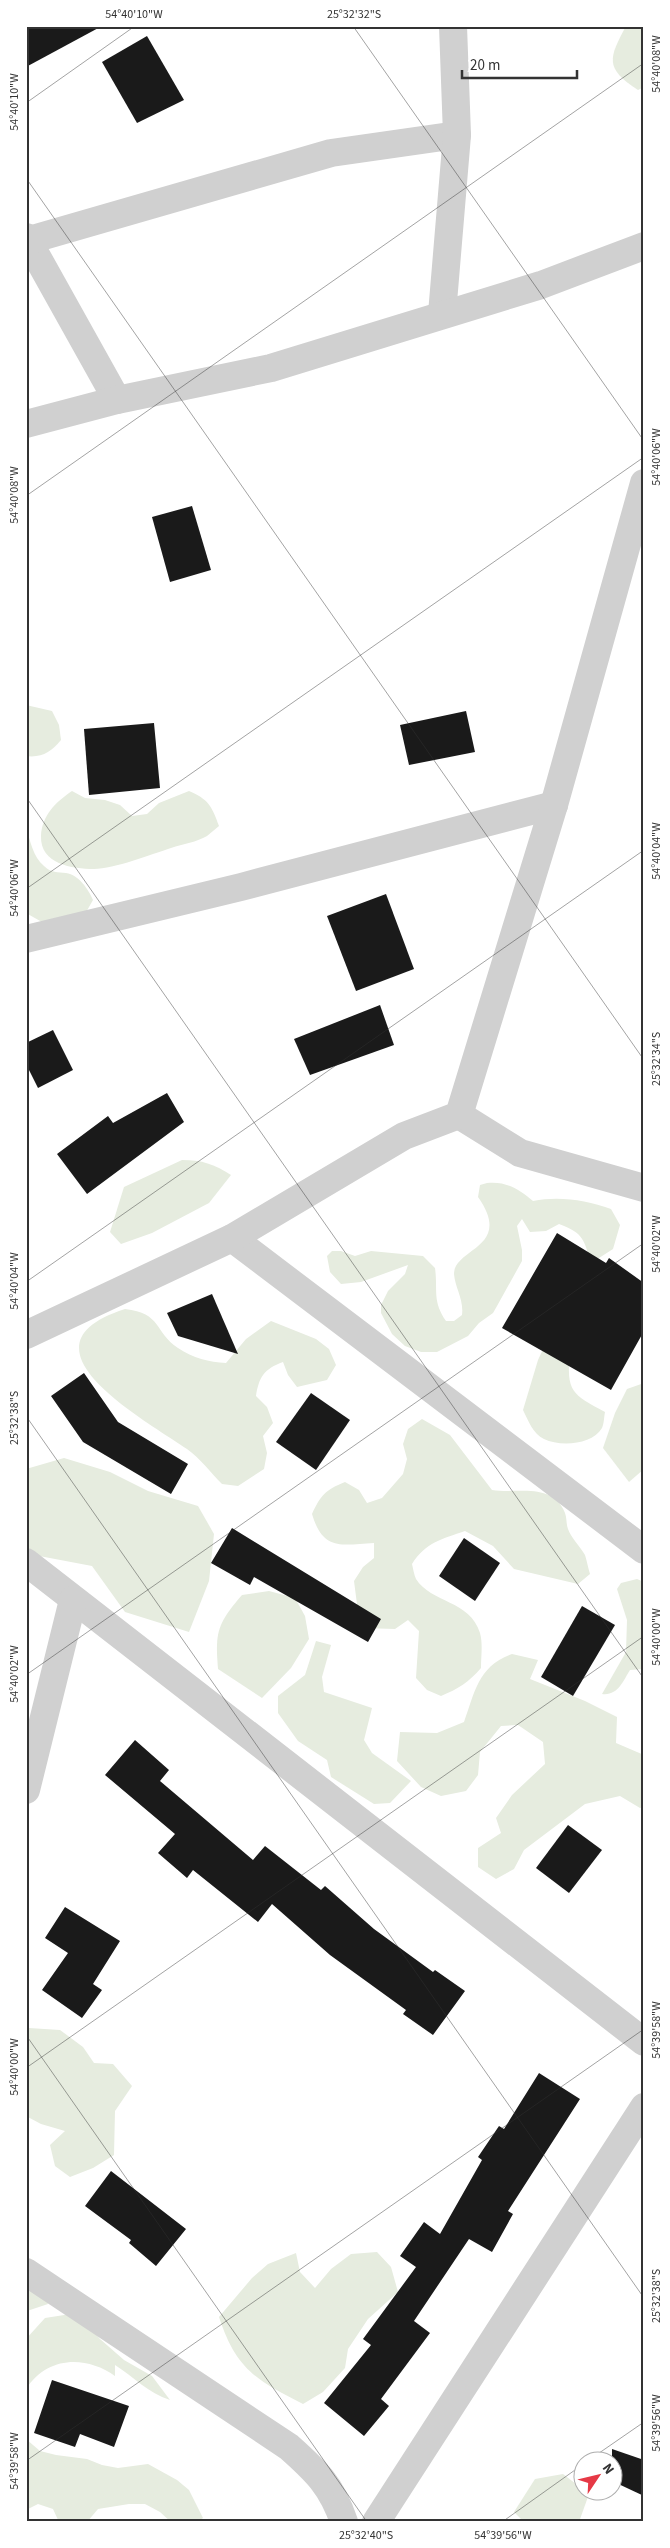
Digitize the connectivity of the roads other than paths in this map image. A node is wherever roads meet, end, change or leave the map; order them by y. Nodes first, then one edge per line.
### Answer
1 (453, 26) edge
2 (457, 135) junction
3 (27, 240) edge
4 (644, 246) edge
5 (442, 314) junction
6 (117, 400) junction
7 (26, 424) edge
8 (644, 483) edge
9 (554, 805) junction
10 (26, 939) edge
11 (459, 1115) junction
12 (644, 1188) edge
13 (232, 1238) junction
14 (26, 1335) edge
15 (644, 1550) edge
16 (26, 1562) edge
17 (73, 1600) junction
18 (26, 1790) edge
19 (644, 2042) edge
20 (644, 2107) edge
21 (26, 2272) edge
22 (344, 2522) edge
23 (376, 2522) edge

1 - 2 street
2 - 3 street
2 - 5 street
3 - 6 street
4 - 5 street
5 - 6 street
6 - 7 street
8 - 9 street
9 - 10 street
9 - 11 street
11 - 12 street
11 - 13 street
13 - 14 street
13 - 15 street
16 - 17 street
17 - 18 street
17 - 19 street
20 - 23 street
21 - 22 street

